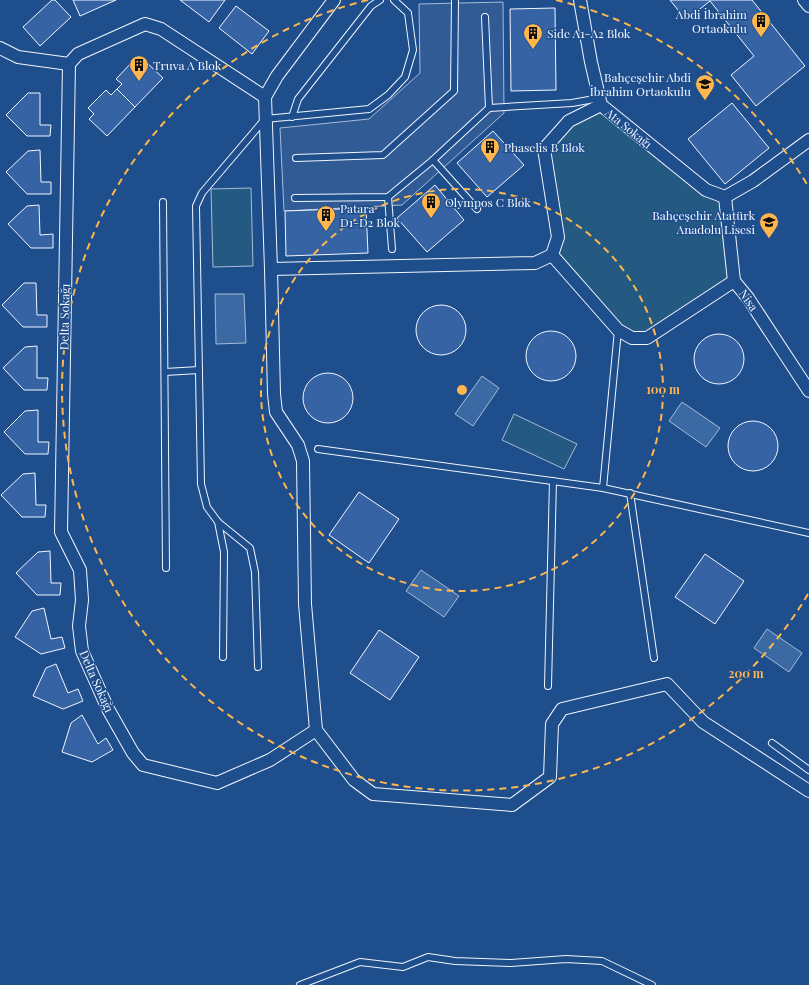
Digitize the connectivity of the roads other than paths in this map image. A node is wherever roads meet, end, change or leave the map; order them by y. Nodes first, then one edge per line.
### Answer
1 (334, 0) edge
2 (380, 0) edge
3 (394, 0) edge
4 (455, 0) edge
5 (580, 0) edge
6 (804, 0) edge
7 (809, 6) edge
8 (485, 17) dead end
9 (0, 48) edge
10 (69, 64) junction
11 (265, 97) junction
12 (601, 101) junction
13 (489, 108) junction
14 (292, 117) junction
15 (265, 119) junction
16 (809, 140) edge
17 (296, 158) dead end
18 (433, 160) junction
19 (725, 196) junction
20 (388, 197) junction
21 (295, 198) dead end
22 (163, 202) dead end
23 (476, 209) dead end
24 (392, 249) dead end
25 (552, 255) junction
26 (271, 269) junction
27 (734, 280) junction
28 (618, 330) junction
29 (199, 370) junction
30 (165, 372) junction
31 (809, 391) edge
32 (318, 449) dead end
33 (553, 481) junction
34 (603, 488) junction
35 (630, 493) junction
36 (218, 522) junction
37 (809, 534) edge
38 (166, 568) dead end
39 (223, 657) dead end
40 (654, 658) dead end
41 (258, 667) dead end
42 (548, 686) dead end
43 (316, 730) junction
44 (772, 743) dead end
45 (809, 770) edge
46 (809, 791) edge
47 (300, 985) edge
48 (652, 985) edge

1 - 11 street
2 - 14 lane
3 - 14 lane
4 - 17 lane
5 - 12 street, Ata Sokağı
6 - 7 street
8 - 13 lane
9 - 10 street
10 - 11 street
10 - 43 street, Delta Sokağı
11 - 15 street
12 - 13 lane
12 - 19 street, Ata Sokağı
12 - 25 street
13 - 18 lane
14 - 15 lane
15 - 26 street
15 - 29 lane
16 - 19 street
18 - 20 lane
18 - 23 lane
19 - 27 street, Nisa
20 - 21 lane
20 - 24 lane
22 - 30 lane
25 - 26 street
25 - 28 street
26 - 43 street
27 - 28 street
27 - 31 street, Nisa
28 - 34 lane
29 - 30 lane
29 - 36 lane
30 - 38 lane
32 - 33 lane
33 - 34 lane
33 - 42 lane
34 - 35 lane
35 - 37 lane
35 - 40 lane
36 - 39 lane
36 - 41 lane
43 - 46 street
44 - 45 lane
47 - 48 lane

